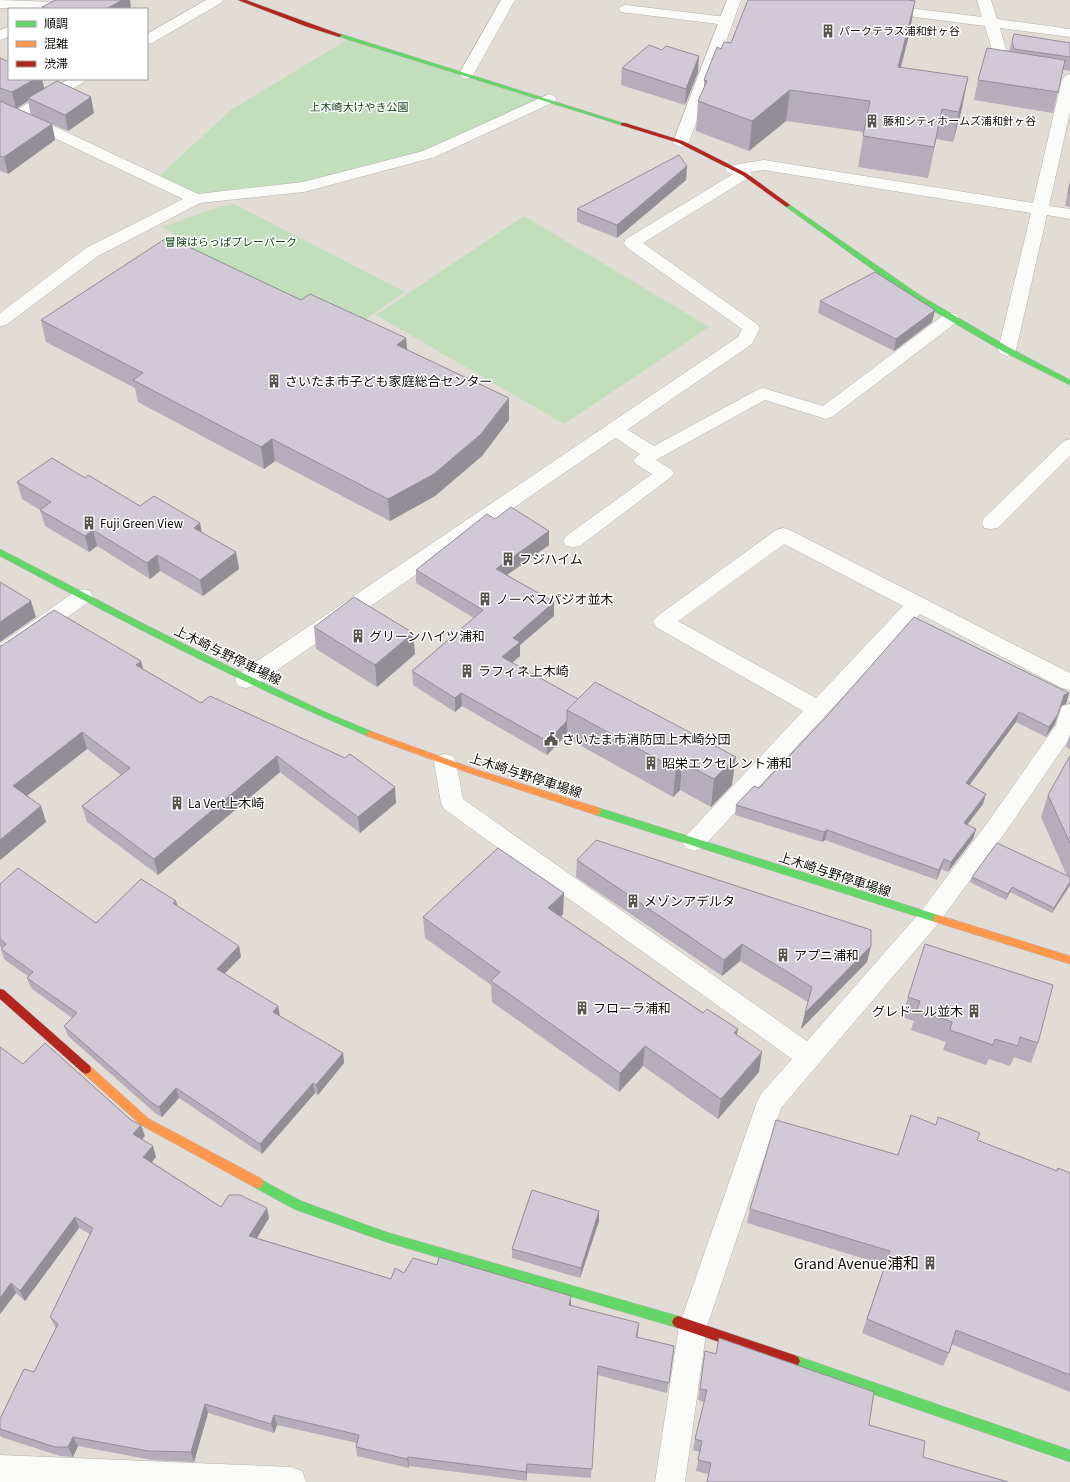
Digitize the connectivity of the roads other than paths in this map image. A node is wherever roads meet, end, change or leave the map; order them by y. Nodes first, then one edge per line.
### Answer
1 (216, 0) edge
2 (241, 0) edge
3 (508, 0) edge
4 (734, 0) edge
5 (984, 0) edge
6 (0, 4) edge
7 (57, 5) edge
8 (873, 7) edge
9 (626, 8) dead end
10 (726, 21) junction
11 (990, 23) junction
12 (1070, 33) edge
13 (148, 39) edge
14 (696, 61) edge
15 (711, 62) junction
16 (1026, 70) edge
17 (467, 74) junction
18 (1065, 77) edge
19 (78, 80) edge
20 (549, 100) junction
21 (0, 109) edge
22 (16, 116) junction
23 (681, 142) junction
24 (739, 172) junction
25 (196, 199) junction
26 (1040, 210) junction
27 (1070, 214) edge
28 (952, 318) junction
29 (0, 321) edge
30 (1007, 350) junction
31 (1070, 383) edge
32 (614, 429) junction
33 (1070, 444) edge
34 (653, 454) junction
35 (991, 523) dead end
36 (573, 541) dead end
37 (0, 552) edge
38 (83, 596) junction
39 (917, 604) junction
40 (0, 655) edge
41 (246, 680) junction
42 (1070, 682) edge
43 (819, 710) junction
44 (1070, 712) edge
45 (445, 762) junction
46 (694, 842) junction
47 (929, 918) junction
48 (1070, 960) edge
49 (0, 993) edge
50 (809, 1057) junction
51 (693, 1326) junction
52 (1070, 1456) edge
53 (0, 1470) edge
54 (291, 1482) edge
55 (670, 1482) edge

1 - 13 lane
2 - 17 street
3 - 17 street
4 - 10 street
5 - 11 street
6 - 7 street
8 - 11 street
9 - 10 lane
10 - 15 street
11 - 12 street
11 - 16 street
14 - 15 lane
15 - 23 street
17 - 20 street
18 - 26 street
19 - 22 lane
20 - 23 street
20 - 25 street
21 - 22 street
22 - 25 street
23 - 24 street
24 - 26 street
24 - 28 street
24 - 32 street
25 - 29 street
26 - 27 street
26 - 30 street
28 - 30 street
28 - 34 lane
30 - 31 street
32 - 34 lane
32 - 41 street
33 - 35 lane
34 - 36 lane
37 - 38 street, 上木崎与野停車場線
38 - 40 street
38 - 41 street, 上木崎与野停車場線
39 - 42 street
39 - 43 street
39 - 43 street
41 - 45 street, 上木崎与野停車場線
43 - 46 street
44 - 47 street
45 - 46 street, 上木崎与野停車場線
45 - 50 street
46 - 47 street, 上木崎与野停車場線
47 - 48 street, 上木崎与野停車場線
47 - 50 street
49 - 51 street
50 - 51 street
51 - 52 street
51 - 55 street
53 - 54 street

